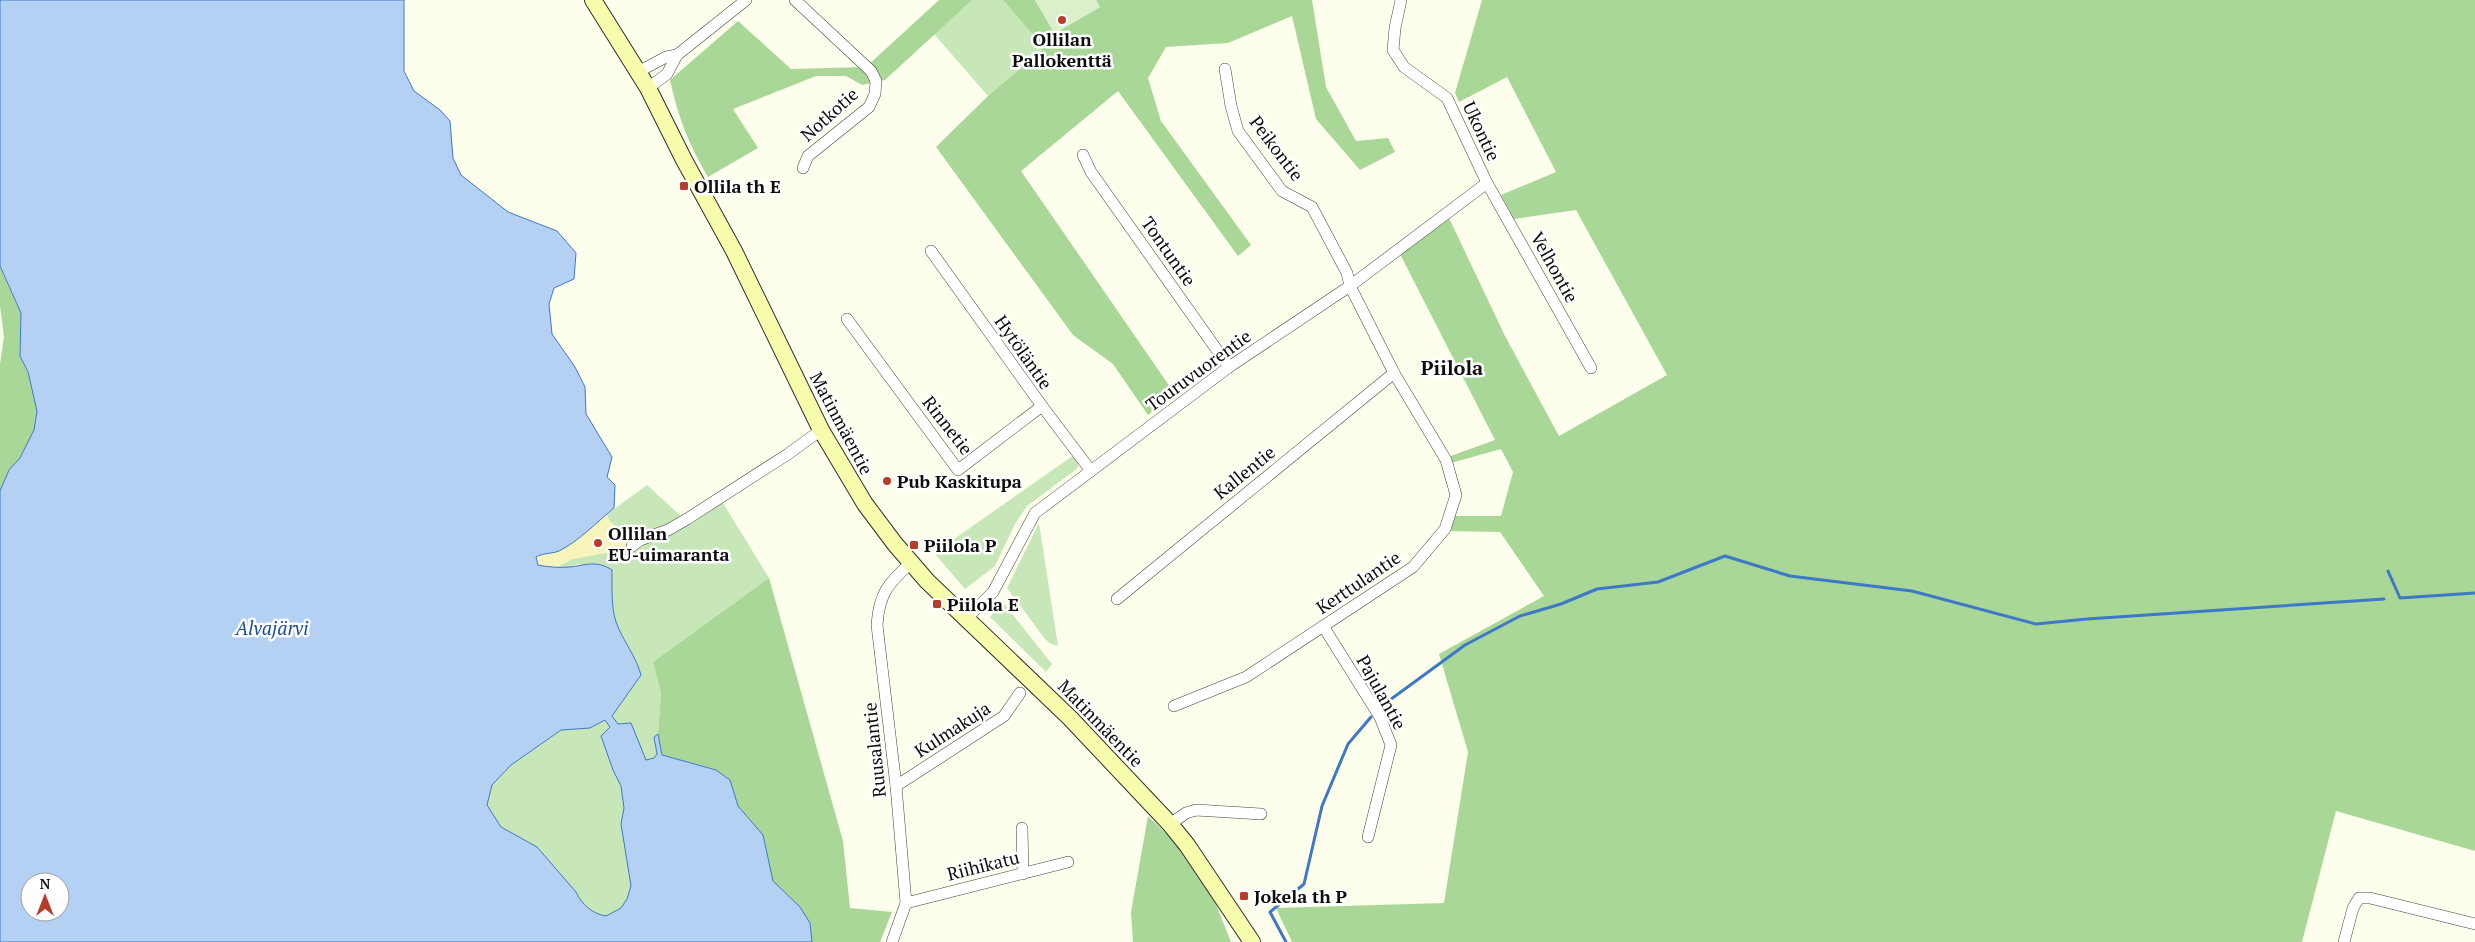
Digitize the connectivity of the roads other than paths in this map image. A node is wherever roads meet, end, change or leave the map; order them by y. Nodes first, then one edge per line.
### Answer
1 (592, 0) edge
2 (746, 0) edge
3 (795, 0) edge
4 (1401, 0) edge
5 (678, 55) junction
6 (1225, 69) dead end
7 (638, 72) junction
8 (648, 88) junction
9 (1083, 155) dead end
10 (803, 168) dead end
11 (1487, 183) junction
12 (932, 251) dead end
13 (1350, 286) junction
14 (847, 319) dead end
15 (1229, 366) junction
16 (1592, 368) dead end
17 (1394, 374) junction
18 (1042, 406) junction
19 (821, 430) junction
20 (1091, 471) junction
21 (632, 546) dead end
22 (911, 563) junction
23 (1117, 599) dead end
24 (966, 618) junction
25 (1323, 626) junction
26 (1020, 693) dead end
27 (1174, 706) dead end
28 (896, 786) junction
29 (1261, 814) dead end
30 (1170, 824) junction
31 (1022, 828) dead end
32 (1368, 837) dead end
33 (1068, 862) dead end
34 (1023, 874) junction
35 (1220, 894) junction
36 (906, 902) junction
37 (2475, 924) edge
38 (892, 942) edge
39 (1240, 942) edge
40 (1252, 942) edge
41 (2344, 942) edge

1 - 7 main road, Matinmäentie
2 - 5 street
3 - 10 street, Notkotie
4 - 11 street, Ukontie
5 - 7 street
5 - 8 street
6 - 13 street, Peikontie
7 - 8 main road, Matinmäentie
8 - 19 main road, Matinmäentie
9 - 15 street, Tontuntie
11 - 13 street, Touruvuorentie
11 - 16 street, Velhontie
12 - 18 street, Hytöläntie
13 - 15 street, Touruvuorentie
13 - 17 street, Kerttulantie
14 - 18 street, Rinnetie
15 - 20 street, Touruvuorentie
17 - 23 street, Kallentie
17 - 25 street, Kerttulantie
18 - 20 street, Hytöläntie
19 - 21 street
19 - 22 main road, Matinmäentie
20 - 24 street, Touruvuorentie
22 - 24 main road, Matinmäentie
22 - 28 street, Ruusalantie
24 - 30 main road, Matinmäentie
25 - 27 street, Kerttulantie
25 - 32 street, Pajulantie
26 - 28 street, Kulmakuja
28 - 36 street, Ruusalantie
29 - 30 street
30 - 35 main road, Matinmäentie
31 - 34 street
33 - 34 street, Riihikatu
34 - 36 street, Riihikatu
35 - 39 main road, Matinmäentie
35 - 40 main road, Matinmäentie
36 - 38 street, Ruusalantie
37 - 41 street

